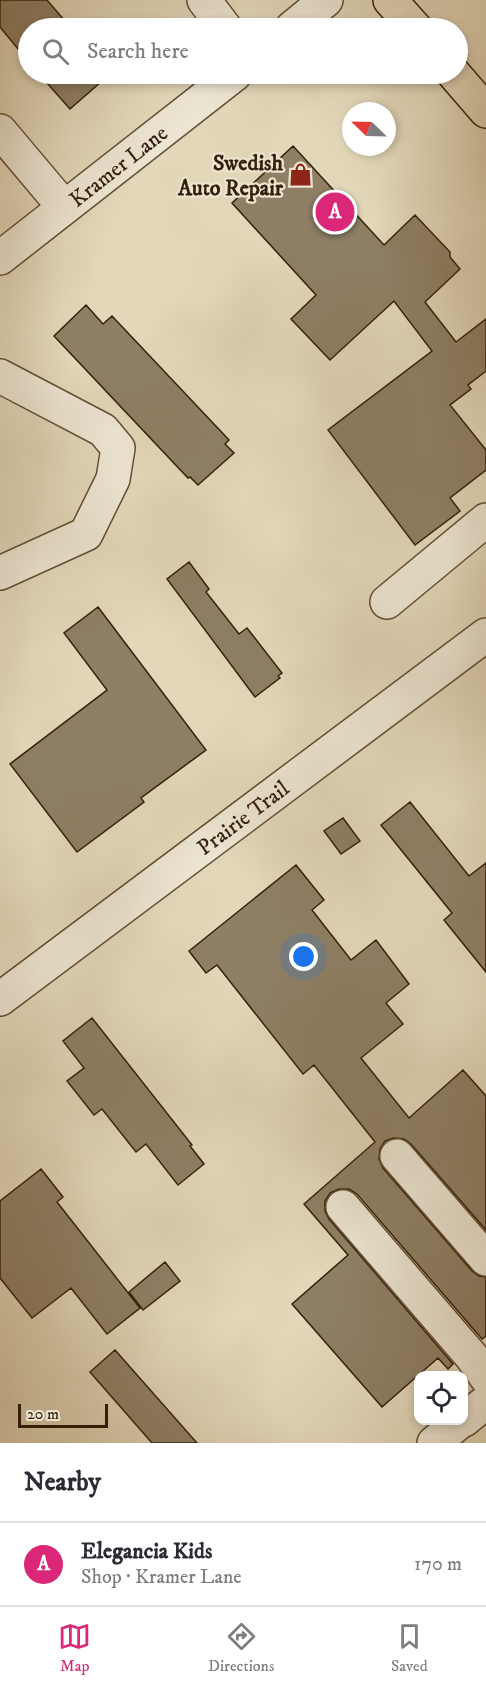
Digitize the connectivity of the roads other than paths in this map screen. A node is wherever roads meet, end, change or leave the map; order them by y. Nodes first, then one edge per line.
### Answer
1 (204, 0) edge
2 (326, 0) edge
3 (390, 0) edge
4 (218, 18) edge
5 (304, 18) edge
6 (406, 18) edge
7 (222, 84) edge
8 (463, 84) edge
9 (486, 111) edge
10 (0, 131) edge
11 (64, 207) junction
12 (0, 258) edge
13 (0, 376) edge
14 (486, 520) edge
15 (0, 573) edge
16 (387, 602) dead end
17 (486, 635) edge
18 (0, 999) edge
19 (397, 1156) dead end
20 (344, 1207) dead end
21 (486, 1259) edge
22 (486, 1377) edge
23 (486, 1402) edge
24 (468, 1416) edge
25 (457, 1425) edge
26 (434, 1443) edge

1 - 4 street
2 - 5 street
3 - 6 main road
7 - 11 street, Kramer Lane
8 - 9 main road
10 - 11 street
11 - 12 street, Kramer Lane
13 - 15 street
14 - 16 street
17 - 18 street, Prairie Trail
19 - 21 street
20 - 22 street
23 - 24 street
25 - 26 street

